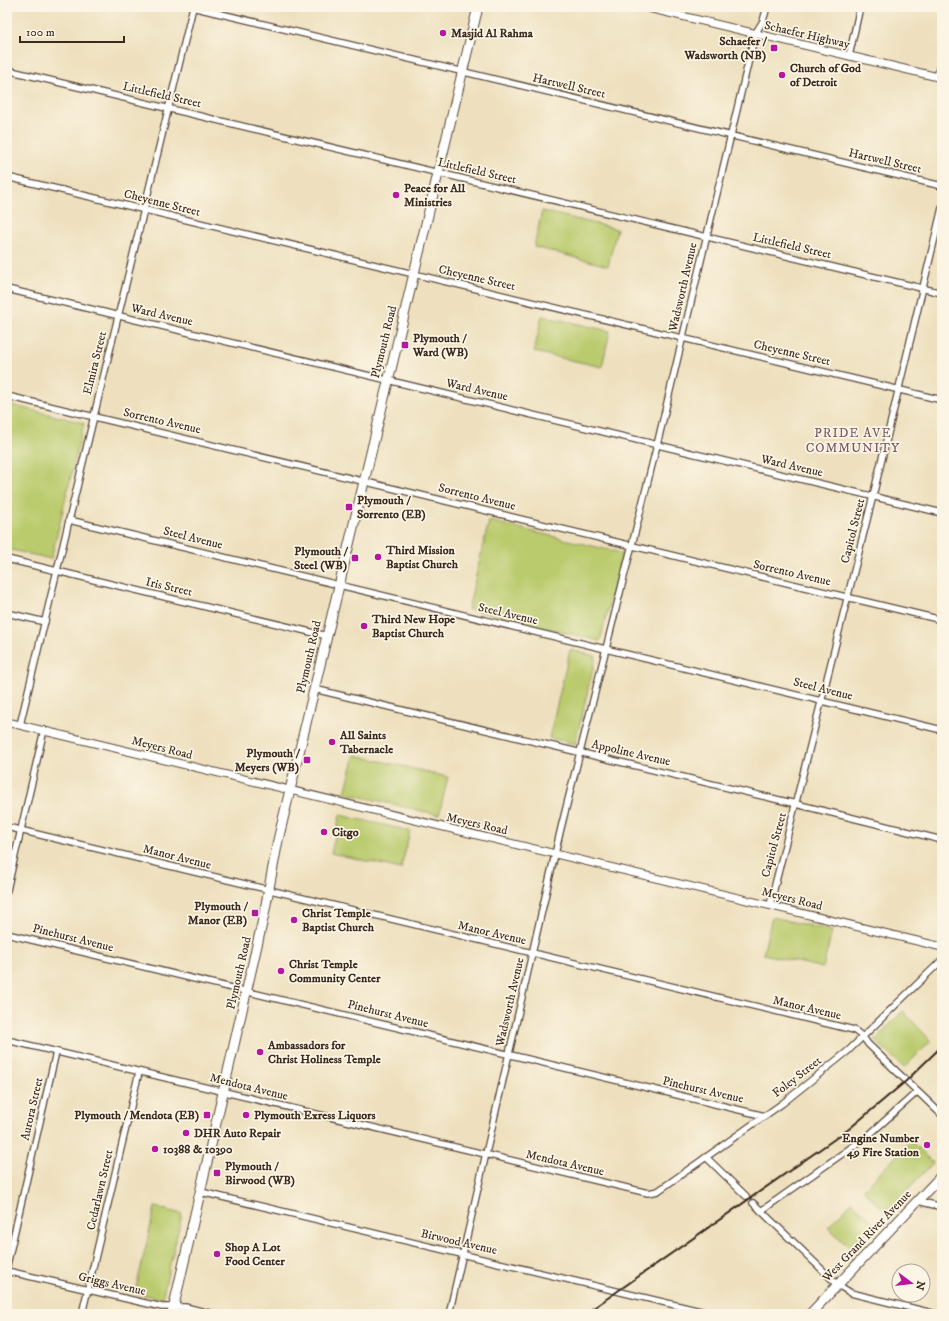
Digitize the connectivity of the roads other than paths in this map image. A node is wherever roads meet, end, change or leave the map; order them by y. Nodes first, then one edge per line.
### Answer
1 (192, 7) edge
2 (478, 7) edge
3 (644, 7) edge
4 (767, 7) edge
5 (860, 7) edge
6 (672, 10) edge
7 (755, 34) junction
8 (848, 56) junction
9 (942, 58) edge
10 (7, 70) edge
11 (462, 71) junction
12 (940, 78) edge
13 (168, 108) junction
14 (731, 136) junction
15 (438, 172) junction
16 (7, 177) edge
17 (942, 186) edge
18 (942, 208) edge
19 (144, 210) junction
20 (707, 237) junction
21 (413, 274) junction
22 (7, 289) edge
23 (923, 289) junction
24 (942, 293) edge
25 (118, 316) junction
26 (683, 338) junction
27 (388, 380) junction
28 (899, 390) junction
29 (7, 396) edge
30 (942, 400) edge
31 (94, 416) junction
32 (657, 445) junction
33 (363, 481) junction
34 (873, 496) junction
35 (942, 513) edge
36 (69, 520) junction
37 (632, 546) junction
38 (7, 559) edge
39 (57, 572) junction
40 (339, 585) junction
41 (848, 597) junction
42 (7, 613) edge
43 (942, 620) edge
44 (45, 622) junction
45 (327, 636) junction
46 (606, 649) junction
47 (314, 688) junction
48 (822, 700) junction
49 (7, 722) edge
50 (20, 725) junction
51 (44, 730) junction
52 (942, 730) edge
53 (581, 752) junction
54 (290, 790) junction
55 (796, 804) junction
56 (7, 827) edge
57 (21, 830) junction
58 (942, 840) edge
59 (555, 854) junction
60 (7, 890) edge
61 (269, 890) junction
62 (770, 905) junction
63 (7, 934) edge
64 (942, 947) edge
65 (532, 954) junction
66 (942, 960) edge
67 (247, 992) junction
68 (863, 1037) junction
69 (7, 1040) edge
70 (56, 1052) junction
71 (509, 1055) junction
72 (138, 1072) junction
73 (224, 1092) junction
74 (917, 1092) junction
75 (942, 1115) edge
76 (764, 1116) junction
77 (486, 1155) junction
78 (706, 1157) junction
79 (942, 1175) edge
80 (201, 1192) junction
81 (650, 1193) joint
82 (746, 1196) dead end
83 (918, 1201) junction
84 (753, 1203) dead end
85 (942, 1207) edge
86 (761, 1211) junction
87 (463, 1254) junction
88 (7, 1265) edge
89 (7, 1271) edge
90 (838, 1285) junction
91 (88, 1290) junction
92 (173, 1311) edge
93 (82, 1314) edge
94 (213, 1314) edge
95 (449, 1314) edge
96 (713, 1314) edge
97 (810, 1314) edge
98 (936, 1314) edge

1 - 11 street, Hartwell Street
1 - 13 street, Elmira Street
2 - 11 main road, Plymouth Road
3 - 6 street, Schaefer Highway
4 - 7 street, Wadsworth Avenue
5 - 8 street
6 - 7 street, Schaefer Highway
7 - 8 street, Schaefer Highway
7 - 14 street, Wadsworth Avenue
8 - 12 street, Schaefer Highway
9 - 12 street
10 - 13 street, Littlefield Street
11 - 14 street, Hartwell Street
11 - 15 main road, Plymouth Road
13 - 15 street, Littlefield Street
13 - 19 street, Elmira Street
14 - 17 street, Hartwell Street
14 - 20 street, Wadsworth Avenue
15 - 20 street, Littlefield Street
15 - 21 main road, Plymouth Road
16 - 19 street, Cheyenne Street
18 - 23 street, Capitol Street
19 - 21 street, Cheyenne Street
19 - 25 street, Elmira Street
20 - 23 street, Littlefield Street
20 - 26 street, Wadsworth Avenue
21 - 26 street, Cheyenne Street
21 - 27 main road, Plymouth Road
22 - 25 street, Ward Avenue
23 - 24 street, Littlefield Street
23 - 28 street, Capitol Street
25 - 27 street, Ward Avenue
25 - 31 street, Elmira Street
26 - 28 street, Cheyenne Street
26 - 32 street, Wadsworth Avenue
27 - 32 street, Ward Avenue
27 - 33 main road, Plymouth Road
28 - 30 street, Cheyenne Street
28 - 34 street, Capitol Street
29 - 31 street, Sorrento Avenue
31 - 33 street, Sorrento Avenue
31 - 36 street, Elmira Street
32 - 34 street, Ward Avenue
32 - 37 street, Wadsworth Avenue
33 - 37 street, Sorrento Avenue
33 - 40 main road, Plymouth Road
34 - 35 street, Ward Avenue
34 - 41 street, Capitol Street
36 - 39 street, Elmira Street
36 - 40 street, Steel Avenue
37 - 41 street, Sorrento Avenue
37 - 46 street, Wadsworth Avenue
38 - 39 street, Iris Street
39 - 44 street, Elmira Street
39 - 45 street, Iris Street
40 - 45 main road, Plymouth Road
40 - 46 street, Steel Avenue
41 - 43 street, Sorrento Avenue
41 - 48 street, Capitol Street
42 - 44 street
44 - 50 street, Elmira Street
45 - 47 main road, Plymouth Road
46 - 48 street, Steel Avenue
46 - 53 street, Wadsworth Avenue
47 - 53 street, Appoline Avenue
47 - 54 main road, Plymouth Road
48 - 52 street, Steel Avenue
48 - 55 street, Capitol Street
49 - 50 street, Meyers Road
50 - 51 street, Meyers Road
51 - 54 street, Meyers Road
51 - 57 street
53 - 55 street, Appoline Avenue
53 - 59 street, Wadsworth Avenue
54 - 59 street, Meyers Road
54 - 61 main road, Plymouth Road
55 - 58 street, Appoline Avenue
55 - 62 street, Capitol Street
56 - 57 street, Manor Avenue
57 - 60 street
57 - 61 street, Manor Avenue
59 - 62 street, Meyers Road
59 - 65 street, Wadsworth Avenue
61 - 65 street, Manor Avenue
61 - 67 main road, Plymouth Road
62 - 64 street, Meyers Road
63 - 67 street, Pinehurst Avenue
65 - 68 street, Manor Avenue
65 - 71 street, Wadsworth Avenue
66 - 68 street, Foley Street
67 - 71 street, Pinehurst Avenue
67 - 73 main road, Plymouth Road
68 - 74 street, Manor Avenue
68 - 76 street, Foley Street
69 - 70 street, Mendota Avenue
70 - 72 street, Mendota Avenue
70 - 88 street, Aurora Street
71 - 76 street, Pinehurst Avenue
71 - 77 street, Wadsworth Avenue
72 - 73 street, Mendota Avenue
72 - 91 street, Cedarlawn Street
73 - 77 street, Mendota Avenue
73 - 80 main road, Plymouth Road
74 - 75 street, Manor Avenue
74 - 86 street
76 - 78 street, Foley Street
77 - 81 street, Mendota Avenue
77 - 87 street, Wadsworth Avenue
78 - 81 street, Foley Street
78 - 82 street
79 - 83 main road, West Grand River Avenue
80 - 87 street, Birwood Avenue
80 - 92 main road, Plymouth Road
83 - 85 street
83 - 90 main road, West Grand River Avenue
84 - 86 street
86 - 90 street
87 - 95 street, Wadsworth Avenue
87 - 96 street, Birwood Avenue
89 - 91 street, Griggs Avenue
90 - 97 main road, West Grand River Avenue
90 - 98 street
91 - 92 street, Griggs Avenue
91 - 93 street, Cedarlawn Street
92 - 94 street, Griggs Avenue

